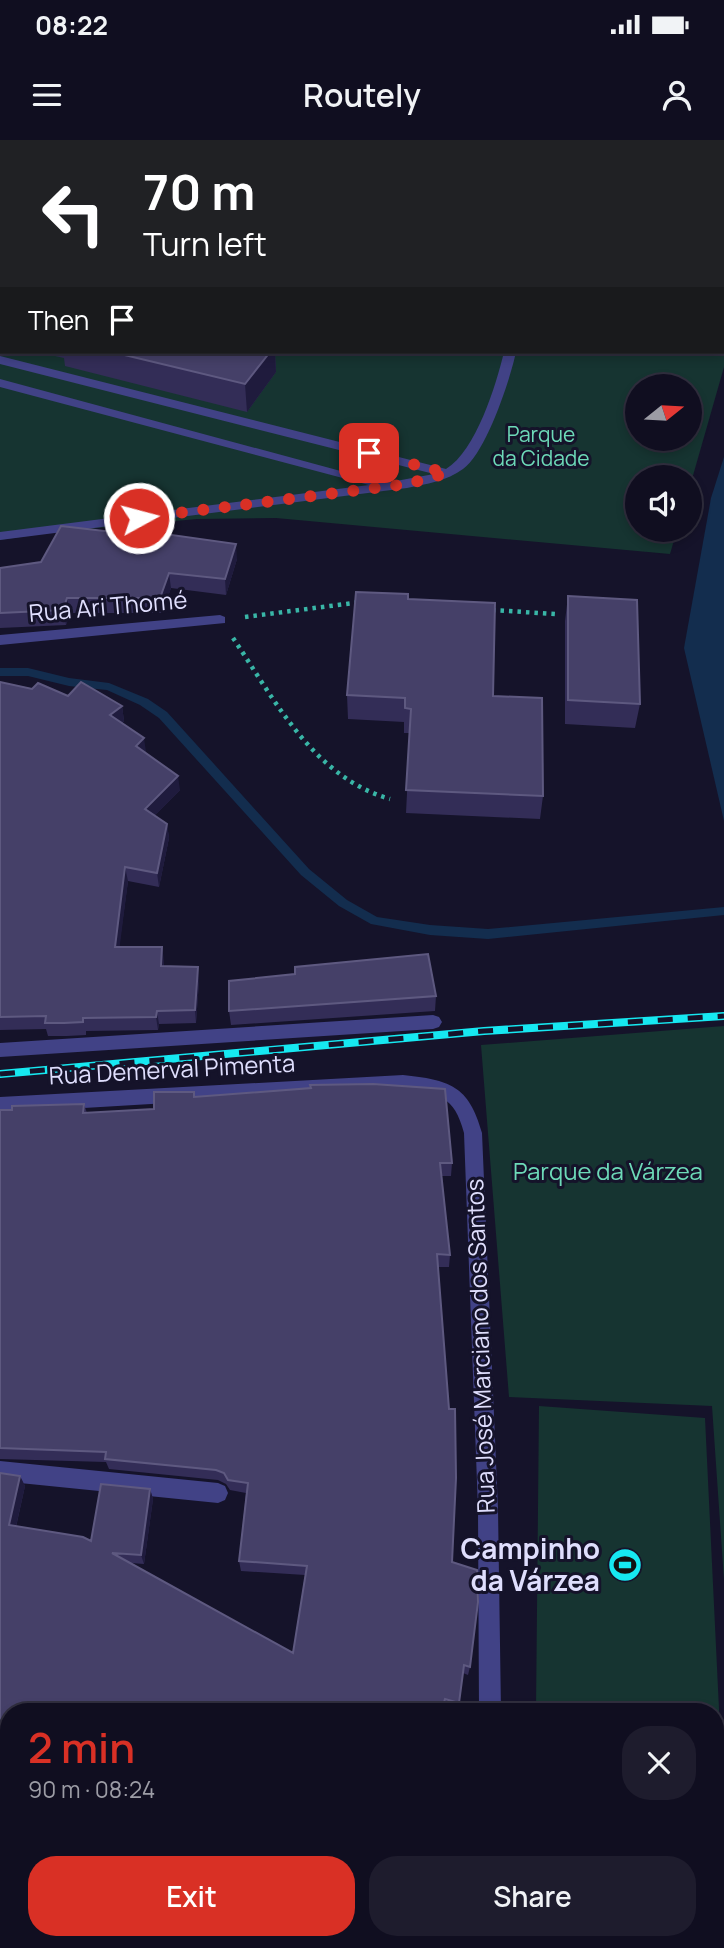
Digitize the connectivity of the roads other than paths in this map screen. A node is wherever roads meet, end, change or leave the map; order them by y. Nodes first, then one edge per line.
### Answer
1 (509, 354) edge
2 (0, 360) edge
3 (32, 363) junction
4 (6, 384) edge
5 (447, 473) junction
6 (389, 486) junction
7 (0, 536) edge
8 (220, 620) road end
9 (0, 640) edge
10 (433, 1022) dead end
11 (0, 1050) edge
12 (431, 1085) joint
13 (0, 1105) edge
14 (0, 1471) edge
15 (218, 1493) dead end
16 (490, 1703) edge

1 - 5 street
2 - 3 street
3 - 4 street
3 - 5 street
4 - 6 street
5 - 6 street
6 - 7 street
8 - 9 street, Rua Ari Thomé
10 - 11 street
12 - 13 street, Rua Demerval Pimenta
12 - 16 street, Rua José Marciano dos Santos
14 - 15 street

